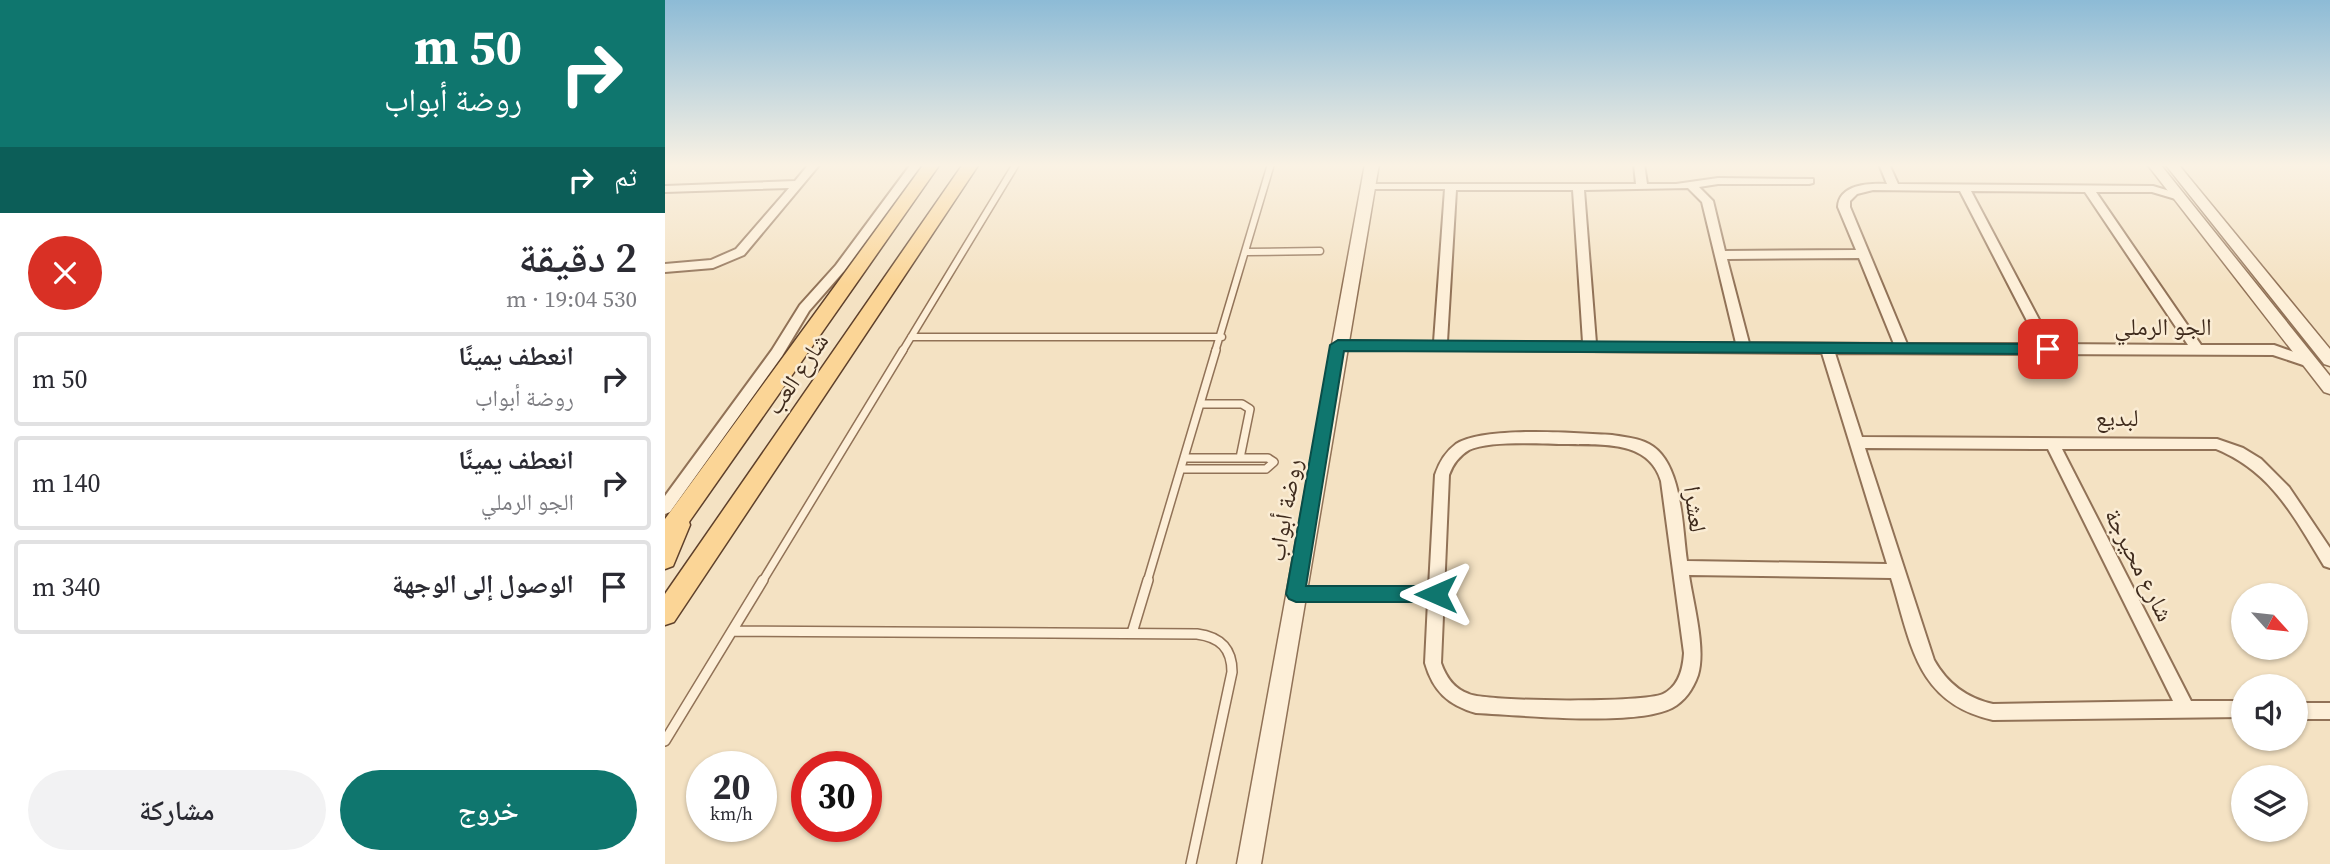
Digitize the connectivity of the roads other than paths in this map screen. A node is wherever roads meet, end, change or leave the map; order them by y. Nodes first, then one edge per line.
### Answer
1 (781, 204) edge
2 (887, 204) edge
3 (903, 204) edge
4 (944, 204) edge
5 (992, 204) edge
6 (1260, 204) edge
7 (1365, 204) edge
8 (1450, 204) edge
9 (1579, 204) edge
10 (1708, 204) edge
11 (1845, 204) edge
12 (1973, 204) edge
13 (2099, 204) edge
14 (2185, 204) edge
15 (2197, 204) edge
16 (1320, 251) dead end
17 (1246, 252) junction
18 (1864, 254) junction
19 (1720, 255) junction
20 (665, 268) edge
21 (840, 268) junction
22 (819, 321) junction
23 (2290, 336) junction
24 (911, 337) junction
25 (1222, 337) junction
26 (1338, 345) junction
27 (1440, 346) junction
28 (1590, 347) junction
29 (1744, 348) junction
30 (1827, 348) junction
31 (1902, 348) junction
32 (2048, 349) junction
33 (2198, 350) junction
34 (2274, 350) junction
35 (2330, 360) edge
36 (2309, 362) junction
37 (2330, 388) edge
38 (1202, 404) junction
39 (1857, 442) junction
40 (2052, 443) junction
41 (1185, 458) junction
42 (1240, 458) junction
43 (1182, 469) junction
44 (676, 507) edge
45 (665, 537) edge
46 (2329, 557) edge
47 (665, 559) edge
48 (1680, 568) junction
49 (1897, 571) junction
50 (1296, 594) junction
51 (1436, 594) junction
52 (665, 614) edge
53 (732, 631) junction
54 (1132, 634) junction
55 (2185, 708) junction
56 (2231, 709) edge
57 (2308, 710) edge
58 (2330, 711) edge
59 (665, 741) edge
60 (1191, 864) edge
61 (1249, 864) edge

1 - 20 street
2 - 21 street, شارع العب
3 - 22 main road, شارع العب
4 - 52 main road, شارع العب
5 - 24 lane
6 - 17 lane
7 - 26 street, روضة أبواب
8 - 27 street
9 - 28 street
10 - 19 street
11 - 18 street
12 - 32 street
13 - 33 street
14 - 23 street
15 - 35 street
16 - 17 lane
17 - 25 lane
18 - 19 street
18 - 31 street
19 - 29 street
21 - 22 main road
21 - 44 street, شارع العب
22 - 44 main road, شارع العب
23 - 34 street
23 - 36 street
24 - 25 lane
24 - 53 lane
25 - 38 lane
26 - 27 street, الجو الرملي
26 - 50 street, روضة أبواب
27 - 28 street, الجو الرملي
28 - 29 street, الجو الرملي
29 - 30 street, الجو الرملي
30 - 31 street, الجو الرملي
30 - 39 street
31 - 32 street, الجو الرملي
32 - 33 street, الجو الرملي
33 - 34 street, الجو الرملي
34 - 36 street, الجو الرملي
36 - 37 street
38 - 41 lane
38 - 42 lane
39 - 40 street, لبديع
39 - 49 street
40 - 46 street, لبديع
40 - 55 street, شارع محيرجة
41 - 42 lane
41 - 43 lane
42 - 43 lane
43 - 54 lane
44 - 45 main road, شارع العب
44 - 47 main road
48 - 49 street
48 - 51 street, لعشرا
48 - 51 street, لعشرا
49 - 55 street
50 - 51 street
50 - 61 street, روضة أبواب
53 - 54 lane
53 - 59 lane
54 - 60 lane
55 - 56 street
57 - 58 street

